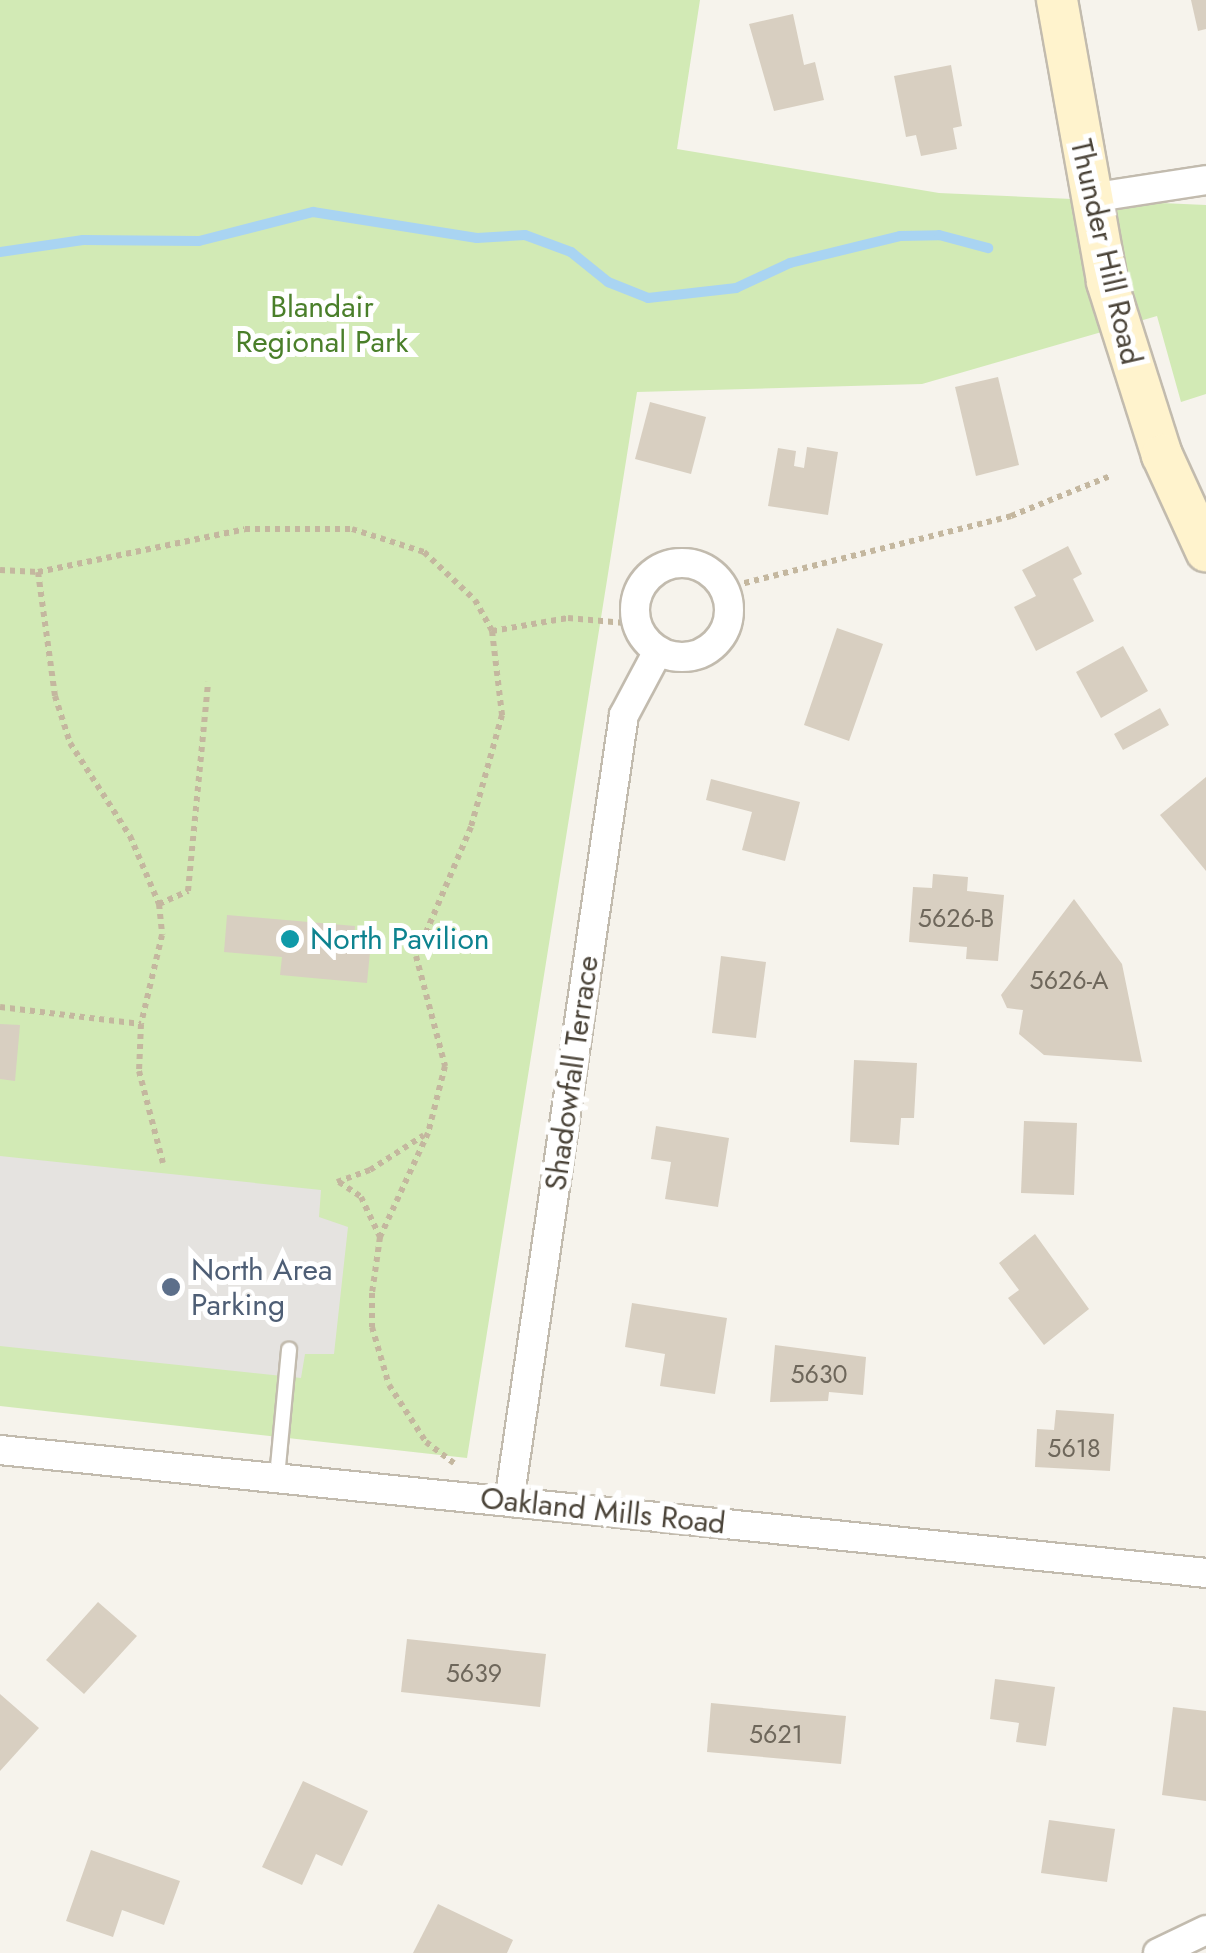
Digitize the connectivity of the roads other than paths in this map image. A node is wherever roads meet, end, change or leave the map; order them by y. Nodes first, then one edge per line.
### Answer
1 (1057, 0) edge
2 (1206, 180) edge
3 (1090, 198) junction
4 (1206, 551) edge
5 (658, 651) junction
6 (289, 1350) dead end
7 (0, 1450) edge
8 (277, 1477) junction
9 (508, 1502) junction
10 (1206, 1573) edge
11 (1206, 1930) edge
12 (1158, 1953) edge

1 - 3 street, Thunder Hill Road
2 - 3 street
3 - 4 street, Thunder Hill Road
5 - 5 street
5 - 9 street, Shadowfall Terrace
6 - 8 lane
7 - 8 street, Oakland Mills Road
8 - 9 street, Oakland Mills Road
9 - 10 street, Oakland Mills Road
11 - 12 street

